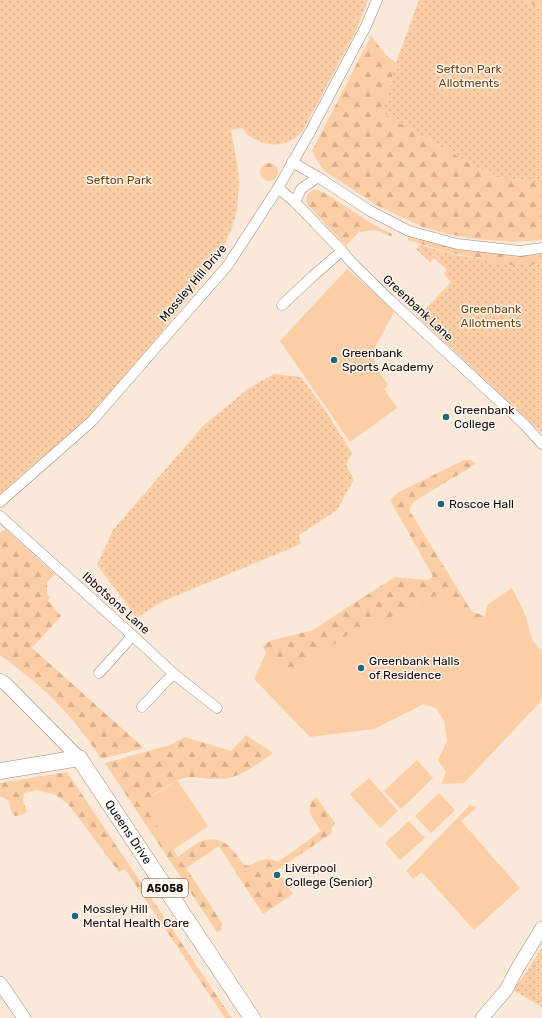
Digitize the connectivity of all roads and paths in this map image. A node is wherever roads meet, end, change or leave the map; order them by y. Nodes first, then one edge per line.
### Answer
1 (377, 0) edge
2 (292, 162) junction
3 (318, 178) junction
4 (278, 188) junction
5 (295, 202) junction
6 (542, 248) edge
7 (336, 256) dead end
8 (282, 306) dead end
9 (542, 444) edge
10 (0, 502) edge
11 (0, 516) edge
12 (132, 635) junction
13 (99, 673) dead end
14 (174, 674) junction
15 (0, 680) edge
16 (142, 707) dead end
17 (217, 708) dead end
18 (79, 758) junction
19 (0, 771) edge
20 (542, 928) edge
21 (0, 983) edge
22 (24, 1018) edge
23 (252, 1018) edge
24 (482, 1018) edge

1 - 2 street, Mossley Hill Drive
2 - 3 street
2 - 4 street, Mossley Hill Drive
3 - 5 street
3 - 6 street
4 - 5 street, Greenbank Lane
4 - 10 street, Mossley Hill Drive
5 - 9 street, Greenbank Lane
7 - 8 street
11 - 12 street, Ibbotsons Lane
12 - 13 street
12 - 14 street, Ibbotsons Lane
14 - 16 street
14 - 17 street, Ibbotsons Lane
15 - 18 street, Queens Drive
18 - 19 main road
18 - 23 main road, Queens Drive / A5058
20 - 24 street
21 - 22 street

